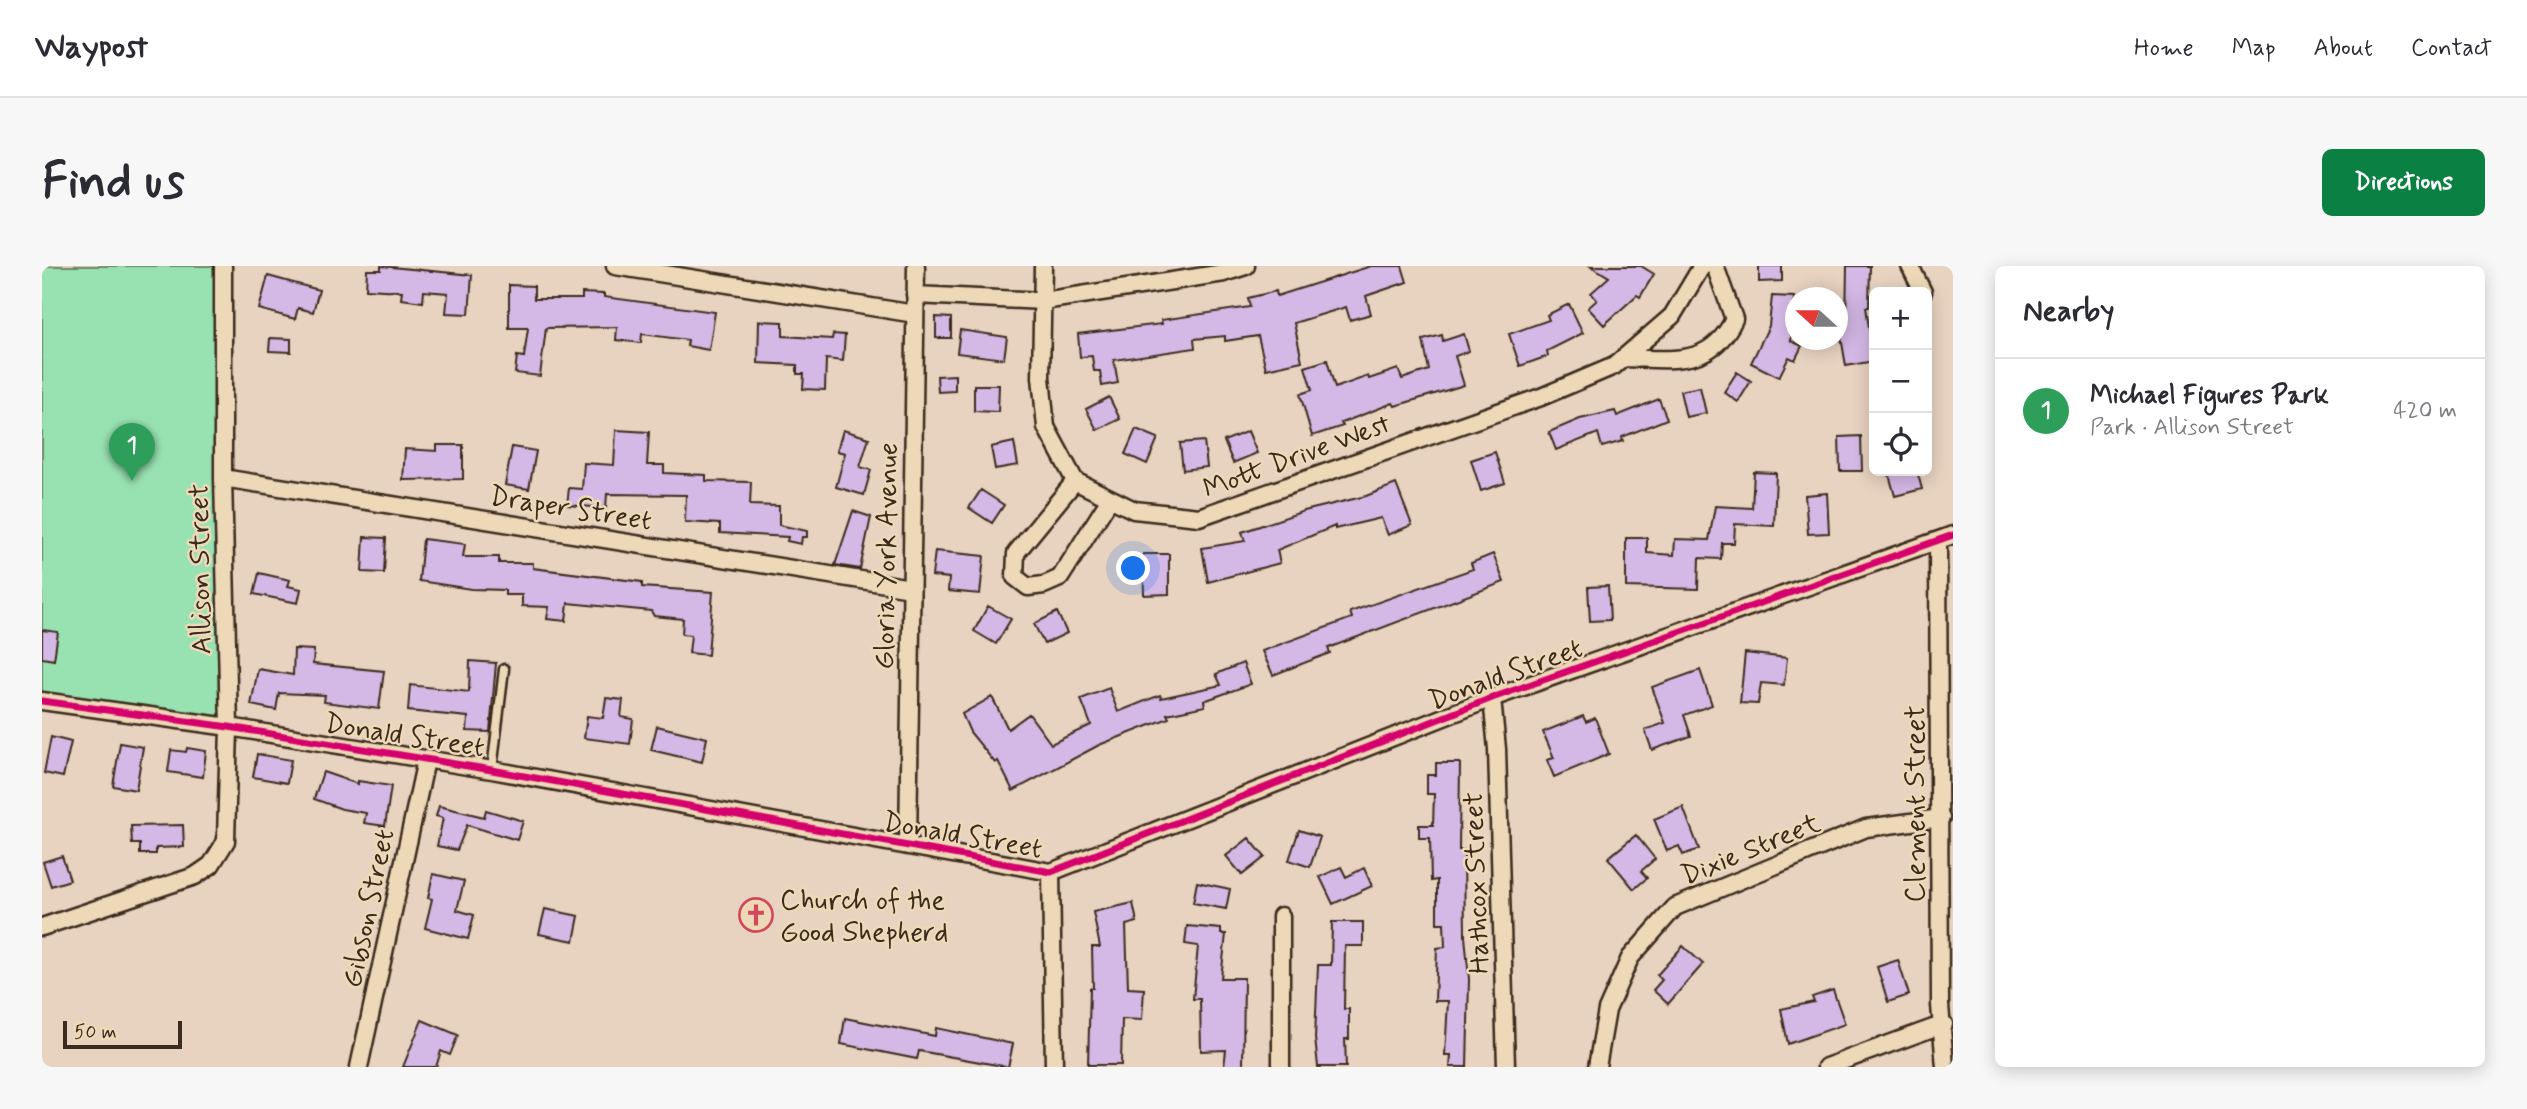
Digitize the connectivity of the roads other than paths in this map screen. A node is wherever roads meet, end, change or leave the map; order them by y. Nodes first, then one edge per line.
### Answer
1 (223, 266) edge
2 (615, 266) edge
3 (916, 266) edge
4 (1043, 266) edge
5 (1245, 266) edge
6 (1702, 266) edge
7 (1715, 266) edge
8 (1910, 266) edge
9 (682, 271) edge
10 (1920, 287) edge
11 (915, 295) junction
12 (1043, 301) junction
13 (915, 314) junction
14 (1624, 358) junction
15 (223, 478) junction
16 (1075, 481) junction
17 (1110, 499) junction
18 (1945, 538) edge
19 (911, 588) junction
20 (503, 669) dead end
21 (1492, 698) junction
22 (42, 701) edge
23 (229, 727) junction
24 (426, 760) junction
25 (492, 770) junction
26 (1947, 818) edge
27 (908, 846) junction
28 (1051, 872) junction
29 (1280, 916) dead end
30 (42, 927) edge
31 (1948, 1021) edge
32 (359, 1067) edge
33 (1054, 1067) edge
34 (1281, 1067) edge
35 (1506, 1067) edge
36 (1597, 1067) edge
37 (1826, 1067) edge
38 (1945, 1067) edge

1 - 15 street, Allison Street
2 - 9 street
3 - 11 street, Gloria York Avenue
4 - 12 street
5 - 12 street
6 - 14 street, Mott Drive West
7 - 14 street
8 - 10 street
9 - 13 street
11 - 12 street
11 - 13 street, Gloria York Avenue
12 - 16 street
13 - 19 street, Gloria York Avenue
14 - 17 street, Mott Drive West
15 - 19 street, Draper Street
15 - 23 street, Allison Street
16 - 17 street, Mott Drive West
16 - 17 street
18 - 21 street, Donald Street
18 - 26 street, Clement Street
19 - 27 street, Gloria York Avenue
20 - 25 lane
21 - 28 street, Donald Street
21 - 35 street, Hathcox Street
22 - 23 street, Donald Street
23 - 24 street, Donald Street
23 - 30 street, Allison Street
24 - 25 street, Donald Street
24 - 32 street, Gibson Street
25 - 27 street, Donald Street
26 - 31 street, Clement Street
26 - 36 street, Dixie Street
27 - 28 street, Donald Street
28 - 33 street
29 - 34 street
31 - 37 street
31 - 38 street, Clement Street

